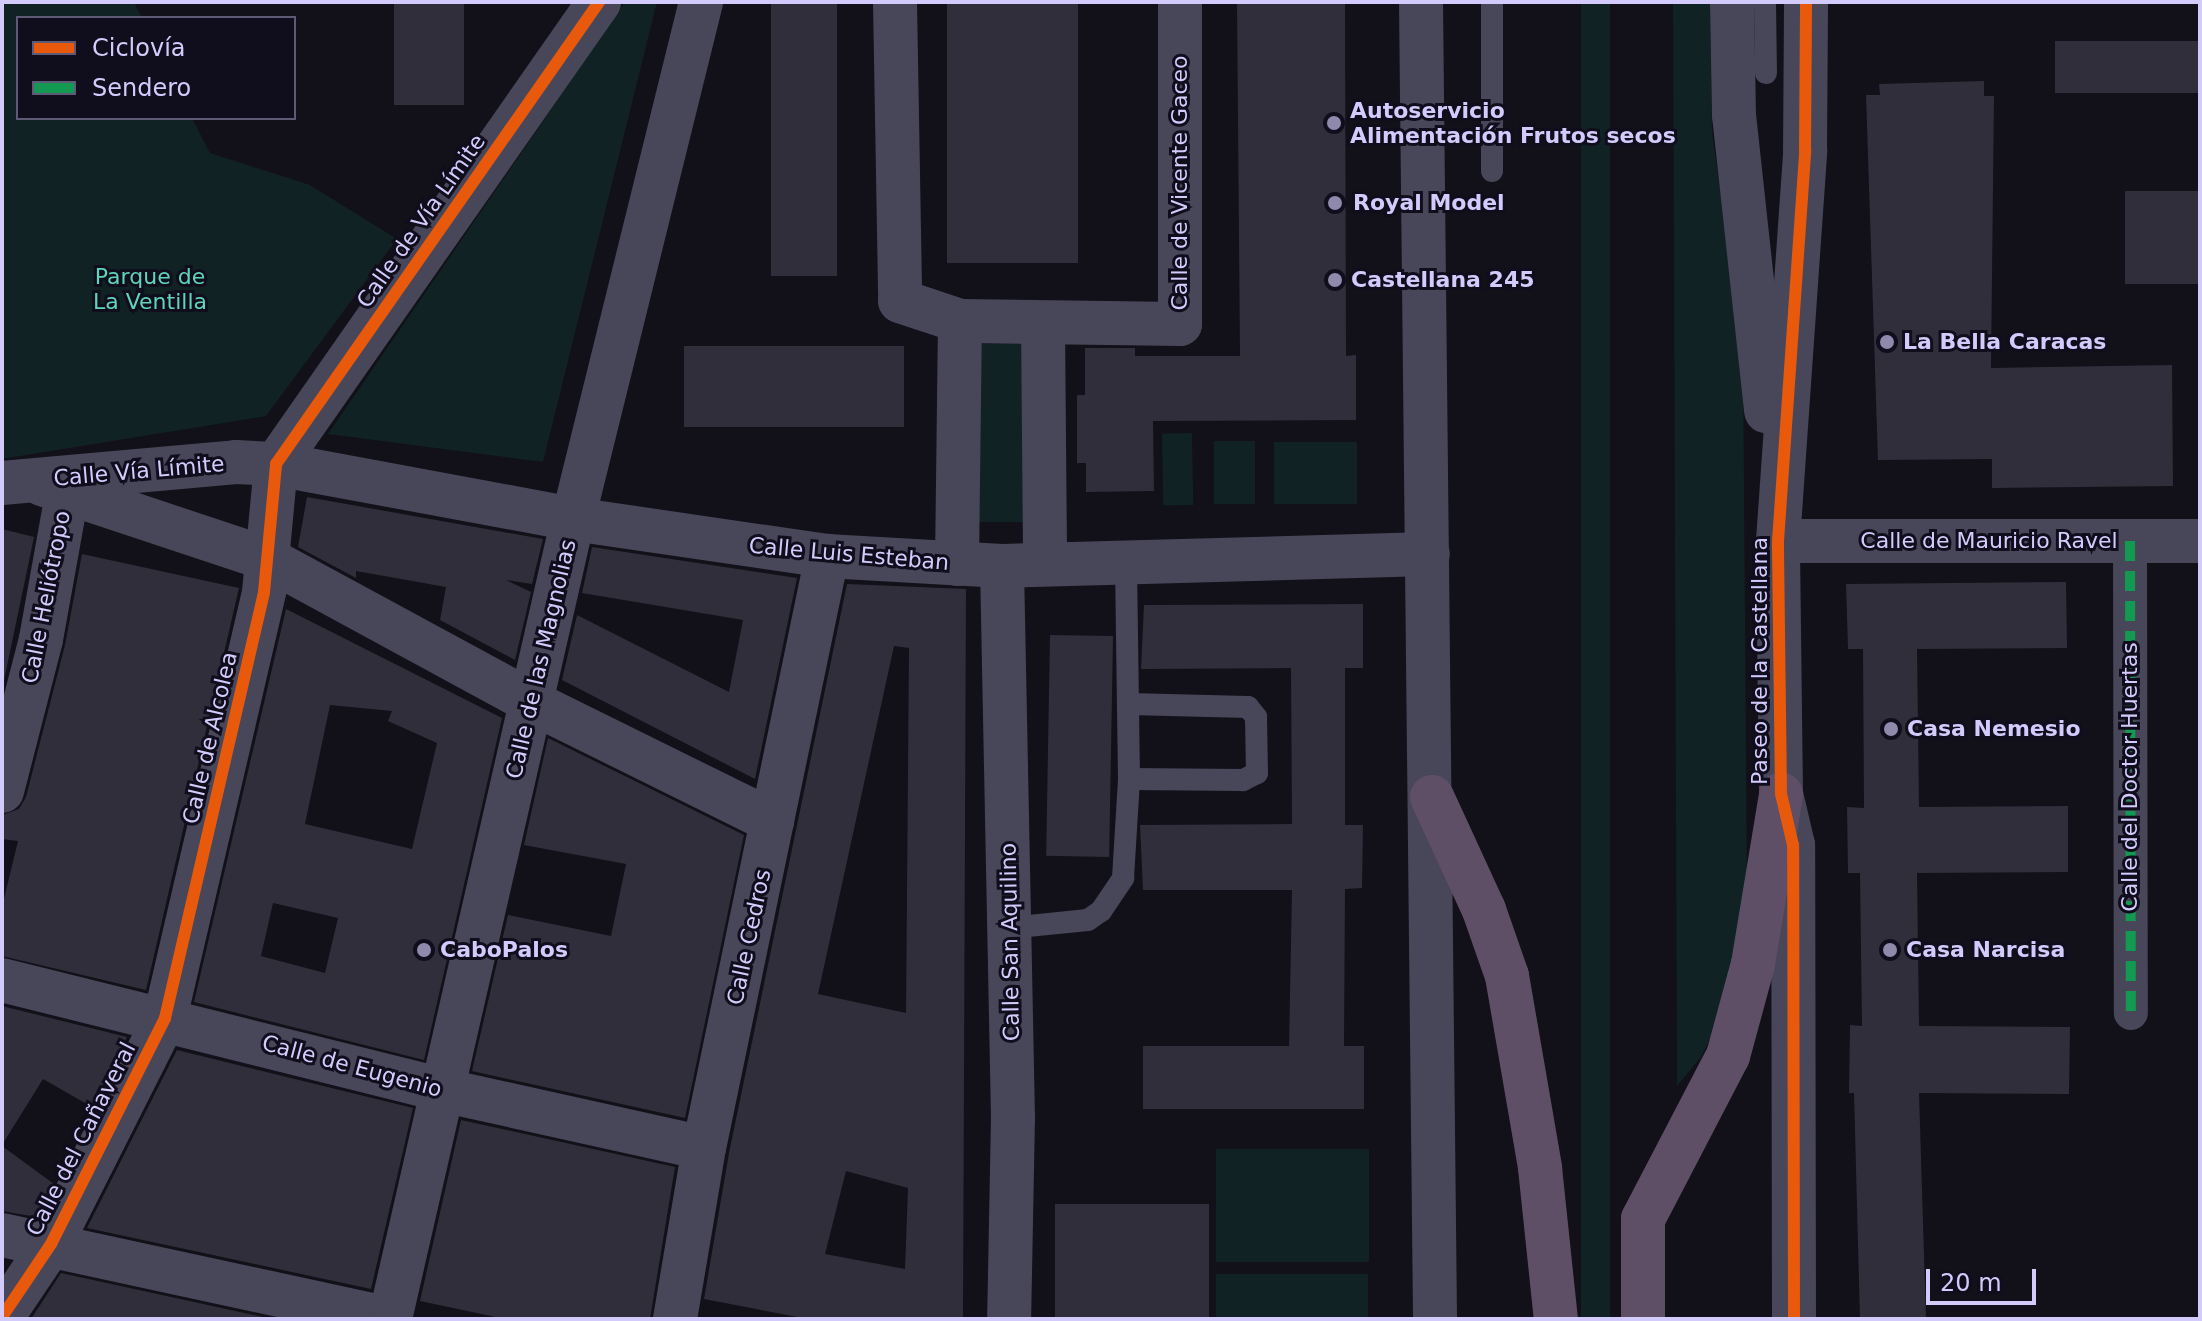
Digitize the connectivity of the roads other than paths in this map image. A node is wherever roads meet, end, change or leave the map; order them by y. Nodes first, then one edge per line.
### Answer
1 (599, 2) edge
2 (701, 2) edge
3 (895, 2) edge
4 (1180, 2) edge
5 (1421, 2) edge
6 (1492, 2) edge
7 (1732, 2) edge
8 (1765, 2) edge
9 (1806, 2) edge
10 (1766, 73) dead end
11 (1492, 171) dead end
12 (960, 321) junction
13 (1043, 323) junction
14 (276, 464) junction
15 (34, 486) edge
16 (573, 519) junction
17 (1778, 541) junction
18 (2130, 541) junction
19 (2200, 541) edge
20 (1428, 554) junction
21 (827, 556) junction
22 (268, 559) junction
23 (1126, 561) junction
24 (957, 564) junction
25 (1045, 564) junction
26 (1002, 566) junction
27 (531, 702) junction
28 (1129, 704) junction
29 (1129, 779) junction
30 (2, 791) edge
31 (1781, 794) junction
32 (1432, 797) junction
33 (772, 821) junction
34 (1009, 928) junction
35 (2, 980) edge
36 (2131, 1013) dead end
37 (165, 1018) junction
38 (442, 1090) junction
39 (704, 1148) junction
40 (2, 1235) edge
41 (51, 1244) junction
42 (1556, 1304) edge
43 (2, 1317) edge
44 (390, 1319) edge
45 (675, 1319) edge
46 (1009, 1319) edge
47 (1435, 1319) edge
48 (1643, 1319) edge
49 (1794, 1319) edge

1 - 14 street, Calle de Vía Límite
2 - 16 street, Calle de las Magnolias
3 - 12 street, Calle de Vicente Gaceo
4 - 13 street, Calle de Vicente Gaceo
5 - 20 street
6 - 11 lane
7 - 17 street, Paseo de la Castellana
8 - 10 lane
9 - 17 street, Paseo de la Castellana
12 - 13 street, Calle de Vicente Gaceo
12 - 24 street
13 - 25 street
14 - 15 street, Calle Vía Límite
14 - 16 street, Calle Luis Esteban
14 - 22 street, Calle de Alcolea
15 - 22 street
15 - 30 street, Calle Heliótropo
16 - 21 street, Calle Luis Esteban
16 - 27 street, Calle de las Magnolias
17 - 18 street, Calle de Mauricio Ravel
17 - 31 street, Paseo de la Castellana
18 - 19 street, Calle de Mauricio Ravel
18 - 36 street, Calle del Doctor Huertas
20 - 23 street, Calle Luis Esteban
20 - 32 street
21 - 24 street, Calle Luis Esteban
21 - 33 street, Calle Cedros
22 - 27 street
22 - 37 street, Calle de Alcolea
23 - 25 street, Calle Luis Esteban
23 - 28 lane
24 - 26 street, Calle Luis Esteban
25 - 26 street, Calle Luis Esteban
26 - 34 street, Calle San Aquilino
27 - 33 street
27 - 38 street, Calle de las Magnolias
28 - 29 lane
28 - 29 lane
29 - 34 lane
31 - 48 highway
31 - 49 street, Paseo de la Castellana
32 - 42 highway
32 - 47 street
33 - 39 street, Calle Cedros
34 - 46 street, Calle San Aquilino
35 - 37 street, Calle de Eugenio
37 - 38 street, Calle de Eugenio
37 - 41 street, Calle del Cañaveral
38 - 39 street, Calle de Eugenio
38 - 44 street, Calle de las Magnolias
39 - 45 street, Calle Cedros
40 - 41 street
41 - 43 street, Calle del Cañaveral
41 - 44 street

